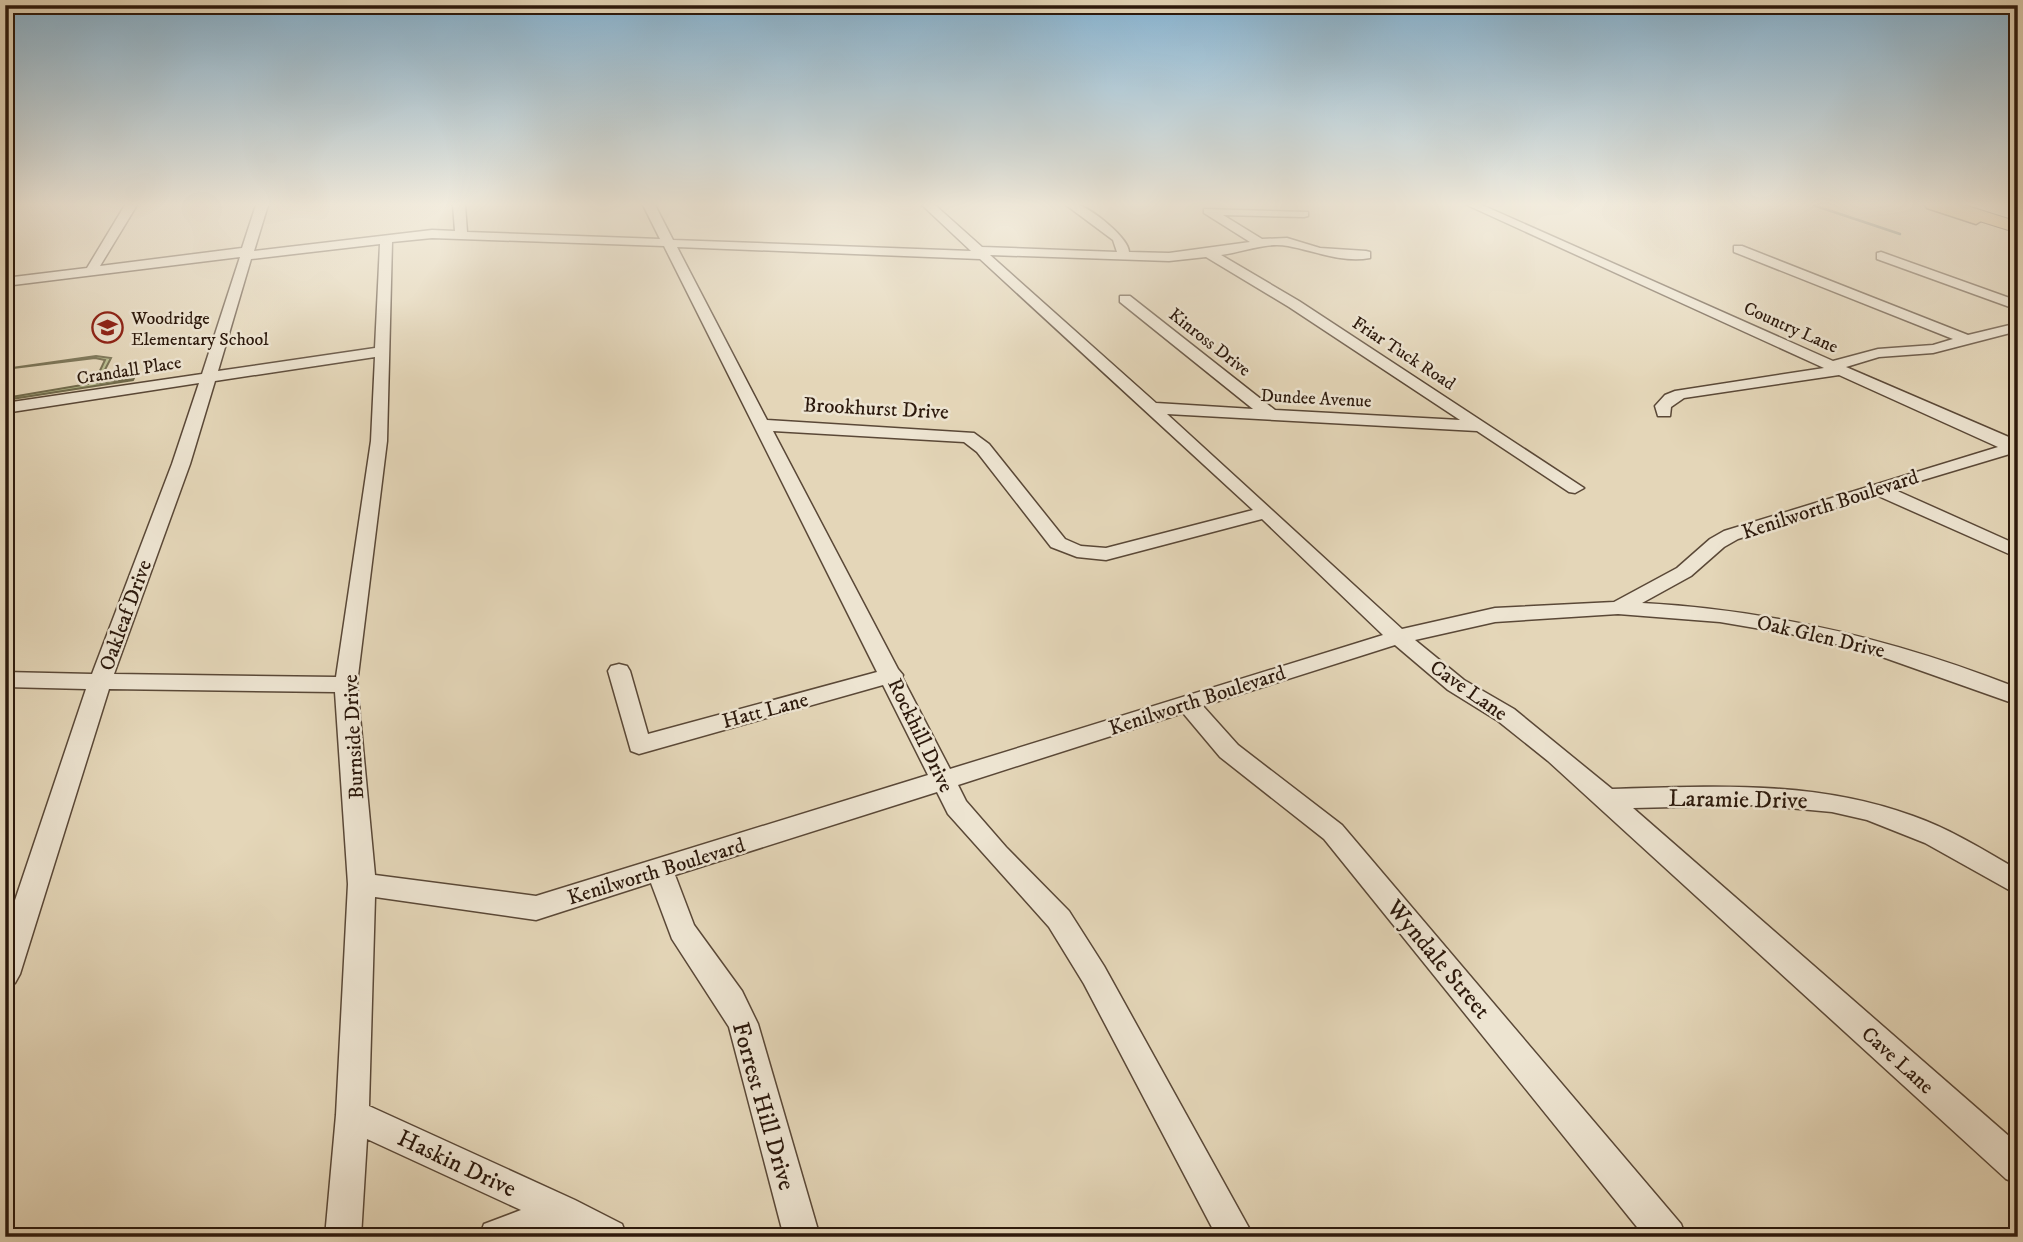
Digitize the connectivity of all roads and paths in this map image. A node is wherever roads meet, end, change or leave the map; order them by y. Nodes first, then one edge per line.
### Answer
1 (96, 263) edge
2 (164, 263) edge
3 (243, 263) edge
4 (385, 263) edge
5 (678, 263) edge
6 (990, 263) edge
7 (1226, 263) edge
8 (1602, 263) edge
9 (1773, 263) edge
10 (1900, 263) edge
11 (91, 271) junction
12 (5, 282) edge
13 (1125, 299) dead end
14 (2018, 306) edge
15 (2018, 327) edge
16 (1967, 340) junction
17 (383, 351) junction
18 (1836, 368) junction
19 (208, 378) junction
20 (1151, 408) junction
21 (7, 410) edge
22 (1664, 412) dead end
23 (1271, 415) junction
24 (761, 425) junction
25 (1480, 426) junction
26 (2016, 448) edge
27 (1575, 488) dead end
28 (1878, 489) junction
29 (1266, 512) junction
30 (2018, 552) edge
31 (1618, 608) junction
32 (1398, 637) junction
33 (619, 671) dead end
34 (892, 675) junction
35 (5, 679) edge
36 (100, 681) junction
37 (346, 684) junction
38 (2018, 697) edge
39 (1187, 703) junction
40 (943, 782) junction
41 (1607, 799) junction
42 (660, 870) junction
43 (362, 884) junction
44 (2018, 884) edge
45 (5, 974) edge
46 (352, 1115) junction
47 (2018, 1167) edge
48 (564, 1225) edge
49 (343, 1237) edge
50 (497, 1237) edge
51 (609, 1237) edge
52 (802, 1237) edge
53 (1236, 1237) edge
54 (1668, 1237) edge

1 - 11 street
2 - 11 street
3 - 19 street, Oakleaf Drive
4 - 17 street, Burnside Drive
5 - 24 street, Rockhill Drive
6 - 20 street, Cave Lane
7 - 25 street, Friar Tuck Road
8 - 18 street, Country Lane
9 - 16 street
10 - 14 street
11 - 12 street
13 - 23 street, Kinross Drive
15 - 16 street
16 - 18 street
17 - 19 street, Crandall Place
17 - 37 street, Burnside Drive
18 - 22 street
18 - 26 street, Country Lane
19 - 21 street, Crandall Place
19 - 36 street, Oakleaf Drive
20 - 23 street, Dundee Avenue
20 - 29 street, Cave Lane
23 - 25 street, Dundee Avenue
24 - 29 street, Brookhurst Drive
24 - 34 street, Rockhill Drive
25 - 27 street, Friar Tuck Road
26 - 28 street, Kenilworth Boulevard
28 - 30 street
28 - 31 street, Kenilworth Boulevard
29 - 32 street, Cave Lane
31 - 32 street, Kenilworth Boulevard
31 - 38 street, Oak Glen Drive
32 - 39 street, Kenilworth Boulevard
32 - 41 street, Cave Lane
33 - 34 street, Hatt Lane
34 - 40 street, Rockhill Drive
35 - 36 street
36 - 37 street
36 - 45 street, Oakleaf Drive
37 - 43 street, Burnside Drive
39 - 40 street, Kenilworth Boulevard
39 - 54 street, Wyndale Street
40 - 42 street, Kenilworth Boulevard
40 - 53 street, Rockhill Drive
41 - 44 street, Laramie Drive
41 - 47 street, Cave Lane
42 - 43 street, Kenilworth Boulevard
42 - 52 street, Forrest Hill Drive
43 - 46 street, Burnside Drive
46 - 48 street, Haskin Drive
46 - 49 street, Burnside Drive
48 - 50 street, Haskin Drive
48 - 51 street, Haskin Drive

